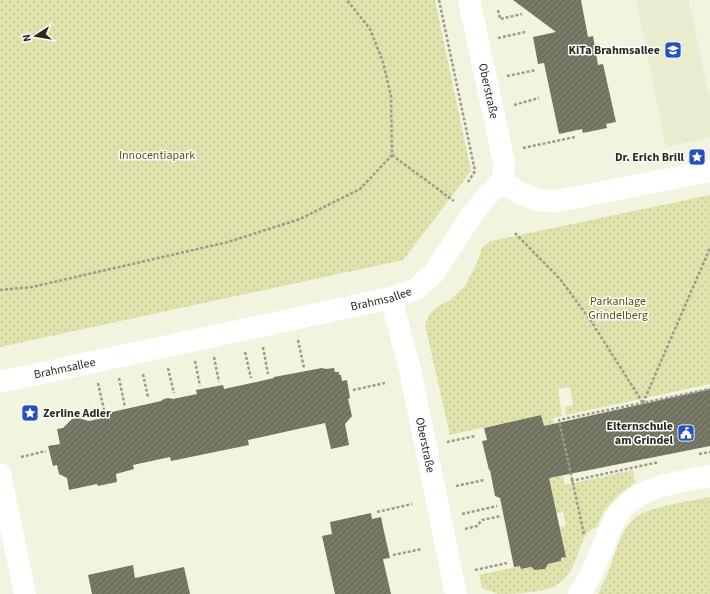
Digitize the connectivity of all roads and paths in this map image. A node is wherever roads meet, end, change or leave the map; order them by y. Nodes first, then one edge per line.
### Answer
1 (347, 0) edge
2 (439, 0) edge
3 (469, 0) edge
4 (498, 10) dead end
5 (522, 14) dead end
6 (525, 32) dead end
7 (497, 38) dead end
8 (536, 70) dead end
9 (505, 76) dead end
10 (539, 98) dead end
11 (511, 105) dead end
12 (575, 137) dead end
13 (520, 148) dead end
14 (392, 155) junction
15 (710, 170) edge
16 (503, 181) junction
17 (467, 183) dead end
18 (459, 196) dead end
19 (515, 233) dead end
20 (710, 248) edge
21 (0, 290) edge
22 (391, 298) junction
23 (297, 337) dead end
24 (263, 344) dead end
25 (244, 348) dead end
26 (214, 355) dead end
27 (194, 359) dead end
28 (168, 364) dead end
29 (304, 368) dead end
30 (142, 370) dead end
31 (268, 374) dead end
32 (118, 375) dead end
33 (251, 378) dead end
34 (97, 380) dead end
35 (0, 382) edge
36 (219, 382) dead end
37 (385, 383) dead end
38 (200, 386) dead end
39 (710, 389) edge
40 (353, 390) dead end
41 (174, 393) dead end
42 (148, 397) dead end
43 (643, 403) junction
44 (125, 407) dead end
45 (104, 410) dead end
46 (475, 436) dead end
47 (447, 442) dead end
48 (46, 451) dead end
49 (710, 452) edge
50 (695, 455) dead end
51 (21, 457) dead end
52 (664, 461) dead end
53 (0, 474) edge
54 (710, 476) edge
55 (484, 480) dead end
56 (571, 481) junction
57 (456, 486) dead end
58 (412, 504) dead end
59 (497, 506) dead end
60 (376, 512) dead end
61 (462, 514) dead end
62 (501, 516) dead end
63 (466, 529) dead end
64 (585, 536) dead end
65 (422, 549) dead end
66 (393, 555) dead end
67 (507, 563) dead end
68 (474, 570) dead end
69 (25, 594) edge
70 (456, 594) edge
71 (579, 594) edge

1 - 14 path
2 - 17 path
3 - 16 street, Oberstraße
4 - 5 path
6 - 7 path
8 - 9 path
10 - 11 path
12 - 13 path
14 - 18 path
14 - 21 path
15 - 16 street
16 - 22 street, Brahmsallee
19 - 43 path
20 - 43 path
22 - 35 street, Brahmsallee
22 - 70 street, Oberstraße
23 - 29 path
24 - 31 path
25 - 33 path
26 - 36 path
27 - 38 path
28 - 41 path
30 - 42 path
32 - 44 path
34 - 45 path
37 - 40 path
39 - 43 path
43 - 56 path
46 - 47 path
48 - 51 path
49 - 50 path
52 - 56 path
53 - 69 street
54 - 71 street
55 - 57 path
56 - 64 path
58 - 60 path
59 - 61 path
62 - 63 path
65 - 66 path
67 - 68 path

